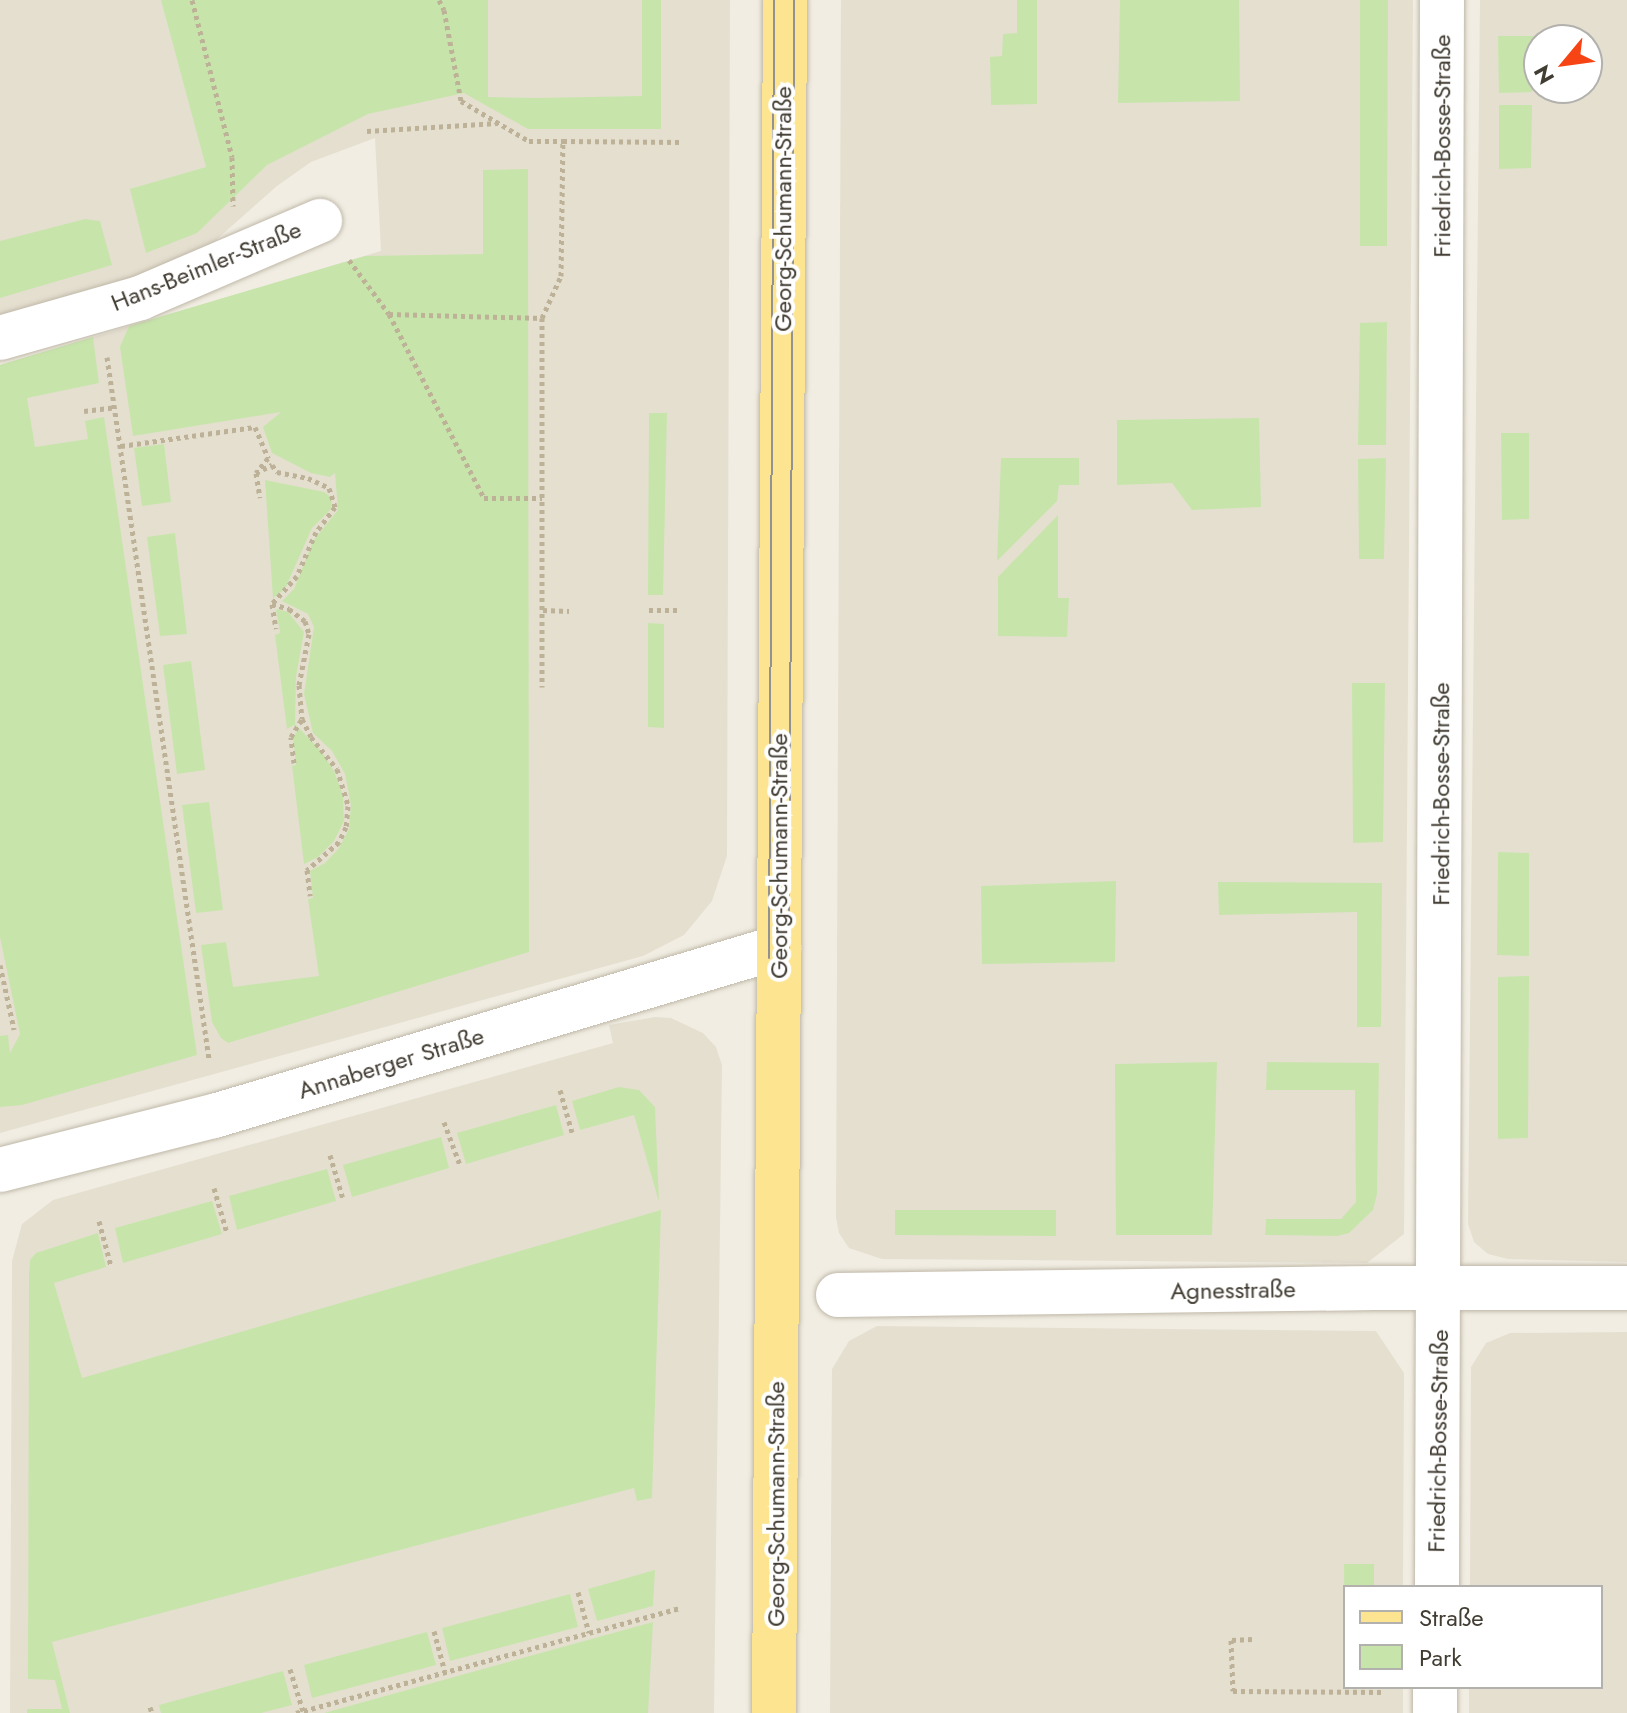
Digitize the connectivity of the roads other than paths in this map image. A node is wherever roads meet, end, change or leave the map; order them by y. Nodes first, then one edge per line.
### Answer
1 (785, 0) edge
2 (1442, 0) edge
3 (320, 221) road end
4 (0, 338) edge
5 (779, 947) junction
6 (0, 1170) edge
7 (1440, 1287) junction
8 (1627, 1288) edge
9 (838, 1295) dead end
10 (1437, 1585) edge
11 (1435, 1689) edge
12 (774, 1713) edge
13 (1435, 1713) edge

1 - 5 main road, Georg-Schumann-Straße
2 - 7 street, Friedrich-Bosse-Straße
3 - 4 street, Hans-Beimler-Straße
5 - 6 street, Annaberger Straße
5 - 12 main road, Georg-Schumann-Straße
7 - 8 street, Agnesstraße
7 - 9 street, Agnesstraße
7 - 10 street, Friedrich-Bosse-Straße
11 - 13 street

